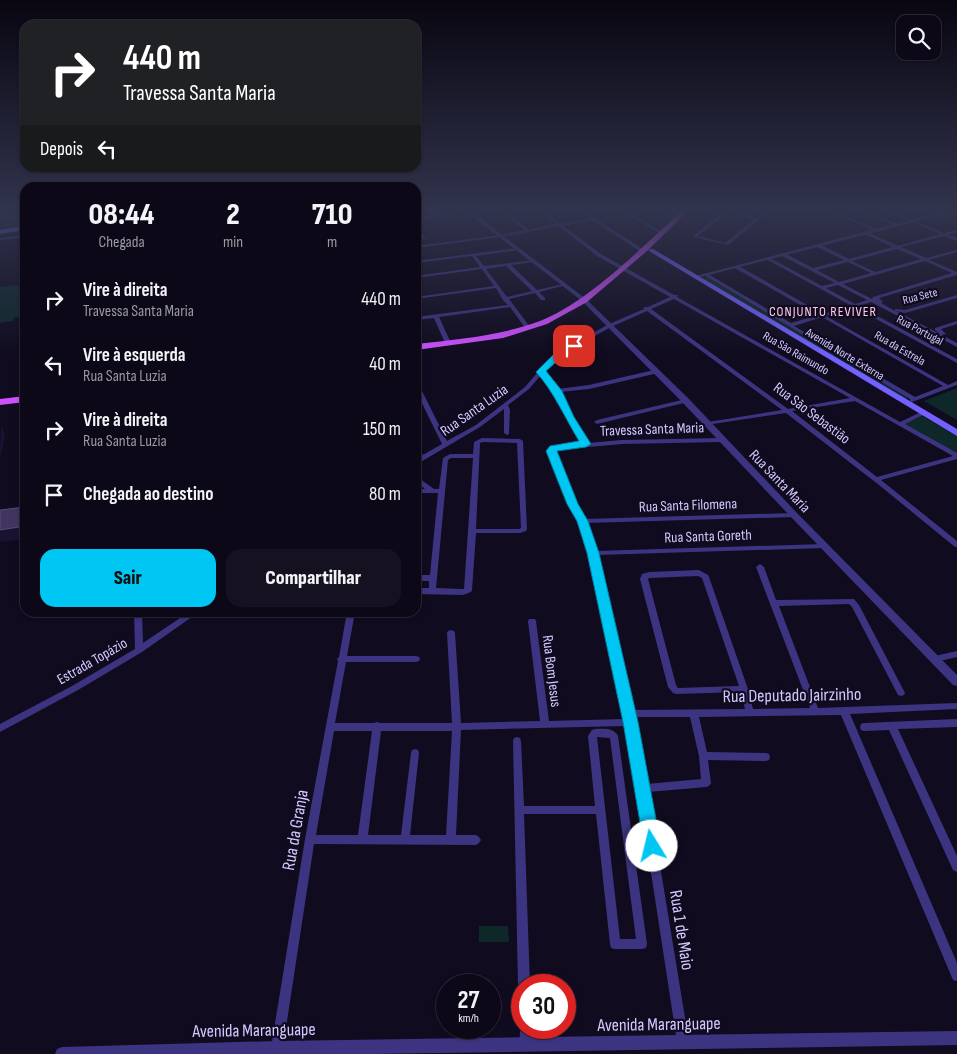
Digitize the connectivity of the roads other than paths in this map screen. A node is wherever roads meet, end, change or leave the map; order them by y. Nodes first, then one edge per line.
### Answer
1 (443, 258) edge
2 (476, 258) edge
3 (529, 258) edge
4 (612, 258) edge
5 (637, 258) edge
6 (663, 258) edge
7 (771, 258) edge
8 (790, 258) edge
9 (844, 258) edge
10 (855, 258) edge
11 (922, 258) edge
12 (932, 258) edge
13 (768, 259) junction
14 (848, 260) junction
15 (926, 260) junction
16 (421, 261) edge
17 (533, 261) junction
18 (508, 265) junction
19 (628, 265) junction
20 (737, 267) junction
21 (483, 268) junction
22 (812, 270) junction
23 (876, 274) junction
24 (957, 274) edge
25 (706, 275) junction
26 (421, 277) edge
27 (695, 278) junction
28 (840, 284) junction
29 (564, 285) junction
30 (496, 287) junction
31 (822, 288) junction
32 (535, 292) junction
33 (676, 296) junction
34 (957, 296) edge
35 (421, 297) edge
36 (505, 299) junction
37 (543, 299) dead end
38 (874, 299) junction
39 (584, 300) junction
40 (510, 306) junction
41 (855, 306) junction
42 (646, 308) junction
43 (436, 316) junction
44 (823, 316) junction
45 (421, 318) edge
46 (957, 322) edge
47 (792, 325) junction
48 (609, 326) junction
49 (528, 328) junction
50 (949, 338) junction
51 (448, 343) junction
52 (957, 343) edge
53 (421, 346) edge
54 (957, 361) edge
55 (541, 372) junction
56 (654, 372) junction
57 (957, 384) edge
58 (948, 387) junction
59 (557, 391) junction
60 (421, 395) edge
61 (856, 399) junction
62 (914, 399) junction
63 (20, 400) edge
64 (686, 401) junction
65 (0, 402) edge
66 (904, 402) junction
67 (505, 405) junction
68 (788, 411) junction
69 (923, 413) junction
70 (598, 422) dead end
71 (708, 424) junction
72 (900, 424) junction
73 (507, 432) dead end
74 (957, 434) edge
75 (722, 440) junction
76 (586, 444) junction
77 (446, 445) junction
78 (553, 448) joint
79 (477, 456) junction
80 (957, 457) edge
81 (421, 460) edge
82 (876, 479) junction
83 (421, 482) edge
84 (421, 490) edge
85 (432, 491) junction
86 (441, 491) junction
87 (794, 515) junction
88 (582, 521) junction
89 (472, 531) junction
90 (956, 542) edge
91 (824, 546) junction
92 (593, 553) junction
93 (760, 567) dead end
94 (421, 578) edge
95 (433, 578) junction
96 (421, 591) edge
97 (432, 591) junction
98 (774, 603) junction
99 (138, 617) edge
100 (188, 617) edge
101 (350, 617) edge
102 (532, 621) dead end
103 (451, 633) dead end
104 (138, 650) junction
105 (957, 654) edge
106 (341, 659) junction
107 (416, 659) dead end
108 (935, 659) junction
109 (957, 682) edge
110 (744, 689) junction
111 (900, 693) dead end
112 (957, 706) edge
113 (815, 711) junction
114 (844, 711) junction
115 (750, 712) junction
116 (694, 713) junction
117 (630, 718) junction
118 (957, 723) edge
119 (545, 724) junction
120 (377, 726) junction
121 (892, 726) junction
122 (330, 727) junction
123 (457, 727) junction
124 (864, 727) dead end
125 (0, 728) edge
126 (516, 741) dead end
127 (415, 753) dead end
128 (703, 756) junction
129 (766, 757) dead end
130 (644, 788) junction
131 (519, 810) junction
132 (600, 810) junction
133 (310, 839) junction
134 (362, 840) junction
135 (405, 840) junction
136 (451, 840) junction
137 (476, 840) dead end
138 (957, 867) edge
139 (524, 974) edge
140 (957, 976) edge
141 (957, 1038) edge
142 (526, 1039) edge
143 (526, 1045) junction
144 (679, 1046) edge
145 (276, 1051) edge
146 (62, 1054) edge

1 - 16 street
2 - 21 street
3 - 17 street, Rua Santa Maria
4 - 19 street, Rua São Raimundo
5 - 19 main road
6 - 27 main road, Avenida Norte Externa
7 - 13 street
8 - 22 street
9 - 14 street
10 - 14 street
11 - 15 street
12 - 15 street
13 - 20 street
13 - 31 street, Rua Portugal
14 - 22 street
14 - 23 street
15 - 23 street
15 - 24 street
17 - 18 street
17 - 29 street, Rua Santa Maria
18 - 21 street
18 - 32 street
19 - 33 street, Rua São Raimundo
19 - 39 main road
20 - 25 street
20 - 44 street, Rua da Estrela
21 - 26 street
21 - 30 street
22 - 28 street
23 - 28 street
24 - 38 street
25 - 27 street
25 - 47 street, Avenida Norte Externa
27 - 66 main road, Avenida Norte Externa
28 - 31 street
28 - 38 street
29 - 32 street
29 - 39 street, Rua Santa Maria
30 - 35 street
30 - 36 street
31 - 41 street, Rua Portugal
32 - 36 street
32 - 37 street
33 - 42 street, Rua Santa Luzia
33 - 61 street, Rua São Raimundo
34 - 38 street, Rua Sete
36 - 40 street
38 - 41 street
38 - 50 street
39 - 48 street, Rua Santa Maria
39 - 49 main road
40 - 43 street
40 - 49 street
41 - 44 street
41 - 54 street, Rua Portugal
42 - 48 street, Rua Santa Luzia
42 - 68 street, Rua São Sebastião
43 - 45 street
43 - 51 street
44 - 47 street
44 - 58 street, Rua da Estrela
46 - 50 street
47 - 62 street, Avenida Norte Externa
48 - 55 street, Rua Santa Luzia
48 - 56 street, Rua Santa Maria
49 - 51 main road
50 - 52 street
51 - 53 main road
55 - 59 street
55 - 67 street, Rua Santa Luzia
56 - 59 street
56 - 64 street, Rua Santa Maria
57 - 58 street
58 - 62 street
59 - 76 street
60 - 77 street
61 - 68 street
61 - 72 street, Rua São Raimundo
62 - 66 street
63 - 65 main road
64 - 70 street
64 - 71 street, Rua Santa Maria
66 - 69 main road, Avenida Norte Externa
67 - 73 street
67 - 77 street, Rua Santa Luzia
68 - 71 street
68 - 82 street, Rua São Sebastião
69 - 72 street
69 - 74 main road, Avenida Norte Externa
71 - 75 street, Rua Santa Maria
72 - 80 street, Rua São Raimundo
75 - 76 street, Travessa Santa Maria
75 - 87 street, Rua Santa Maria
76 - 78 street, Travessa Santa Maria
77 - 81 street, Rua Santa Luzia
78 - 88 street, Rua 1 de Maio
79 - 86 street
79 - 89 street
79 - 89 street
80 - 82 street
82 - 90 street, Rua São Sebastião
83 - 85 street
84 - 85 street
85 - 86 street
86 - 95 street
87 - 88 street, Rua Santa Filomena
87 - 91 street, Rua Santa Maria
88 - 92 street, Rua 1 de Maio
89 - 97 street
91 - 92 street, Rua Santa Goreth
91 - 108 street, Rua Santa Maria
92 - 117 street, Rua 1 de Maio
93 - 98 street
94 - 95 street
95 - 97 street
96 - 97 street
98 - 111 street
98 - 113 street
99 - 104 street
100 - 104 street, Estrada Topázio
101 - 106 street, Rua da Granja
102 - 119 street, Rua Bom Jesus
103 - 123 street
104 - 125 street, Estrada Topázio
105 - 108 street
106 - 107 street
106 - 122 street, Rua da Granja
108 - 109 street, Rua Santa Maria
110 - 110 street
110 - 115 street
112 - 114 street, Rua Deputado Jairzinho
113 - 114 street, Rua Deputado Jairzinho
113 - 115 street, Rua Deputado Jairzinho
114 - 140 street
115 - 116 street, Rua Deputado Jairzinho
116 - 117 street, Rua Deputado Jairzinho
116 - 128 street
117 - 119 street, Rua Deputado Jairzinho
117 - 130 street, Rua 1 de Maio
118 - 121 street
119 - 123 street, Rua Deputado Jairzinho
120 - 122 street, Rua Deputado Jairzinho
120 - 123 street, Rua Deputado Jairzinho
120 - 134 street
121 - 124 street
121 - 138 street
122 - 133 street, Rua da Granja
123 - 136 street
126 - 131 street
127 - 135 street
128 - 129 street
128 - 130 street
130 - 144 street, Rua 1 de Maio
131 - 132 street
131 - 139 street
132 - 132 street
133 - 134 street
133 - 145 street, Rua da Granja
134 - 135 street
135 - 136 street
136 - 137 street
141 - 144 street, Avenida Maranguape
142 - 143 street
143 - 144 street, Avenida Maranguape
143 - 145 street, Avenida Maranguape
145 - 146 street, Avenida Maranguape

